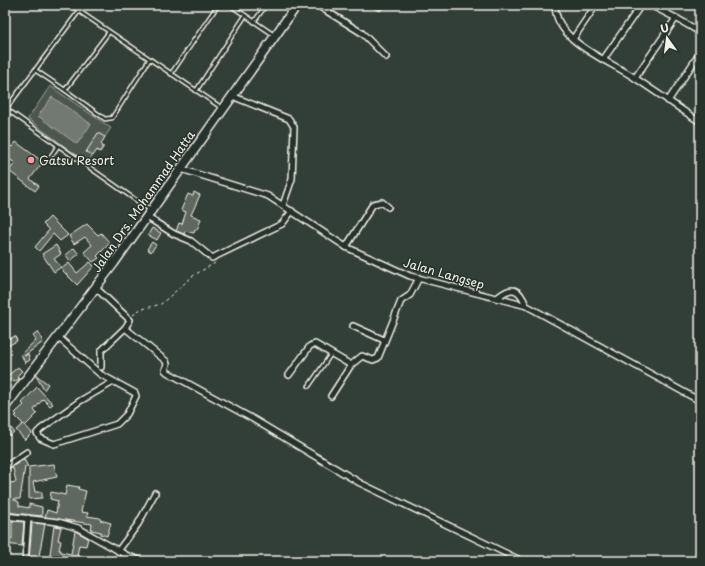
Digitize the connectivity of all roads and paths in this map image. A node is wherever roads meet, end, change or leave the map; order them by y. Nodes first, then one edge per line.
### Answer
1 (70, 5) edge
2 (218, 5) edge
3 (230, 5) edge
4 (266, 5) edge
5 (297, 5) edge
6 (317, 5) edge
7 (555, 5) edge
8 (596, 5) edge
9 (641, 5) edge
10 (650, 5) edge
11 (79, 11) junction
12 (245, 16) junction
13 (676, 18) junction
14 (254, 22) junction
15 (109, 32) junction
16 (700, 32) edge
17 (275, 36) junction
18 (573, 39) junction
19 (700, 53) edge
20 (386, 57) dead end
21 (150, 60) junction
22 (603, 60) junction
23 (35, 70) junction
24 (171, 74) junction
25 (636, 78) junction
26 (65, 90) junction
27 (196, 91) junction
28 (232, 96) junction
29 (668, 101) junction
30 (5, 108) edge
31 (224, 109) junction
32 (700, 122) edge
33 (58, 146) junction
34 (49, 159) dead end
35 (181, 169) junction
36 (283, 205) junction
37 (388, 207) dead end
38 (292, 211) junction
39 (149, 214) junction
40 (346, 247) junction
41 (218, 261) dead end
42 (419, 278) junction
43 (96, 288) junction
44 (497, 298) junction
45 (526, 306) junction
46 (128, 318) junction
47 (353, 326) dead end
48 (125, 328) junction
49 (58, 337) junction
50 (384, 340) junction
51 (331, 354) junction
52 (351, 366) junction
53 (101, 367) dead end
54 (289, 376) dead end
55 (110, 380) junction
56 (309, 386) dead end
57 (331, 396) dead end
58 (700, 401) edge
59 (5, 407) edge
60 (27, 452) dead end
61 (5, 466) edge
62 (156, 493) dead end
63 (5, 516) edge
64 (28, 518) junction
65 (118, 551) junction
66 (131, 559) edge
67 (25, 561) edge
68 (142, 561) edge
69 (522, 561) edge

1 - 11 lane
2 - 24 lane
3 - 12 lane
4 - 14 lane
5 - 17 main road, Jalan Drs. Mohammad Hatta
6 - 20 street
7 - 18 street
8 - 18 street
9 - 22 street
10 - 13 street
11 - 15 lane
11 - 23 lane
12 - 14 lane
12 - 27 lane
13 - 16 street
13 - 25 street
14 - 17 lane
15 - 21 lane
15 - 26 lane
17 - 28 main road, Jalan Drs. Mohammad Hatta
18 - 22 street
19 - 29 street
21 - 24 lane
21 - 26 lane
22 - 25 street
23 - 26 lane
23 - 30 lane
24 - 27 lane
25 - 29 street
27 - 31 lane
28 - 31 main road, Jalan Drs. Mohammad Hatta
28 - 36 street
29 - 32 street
30 - 33 lane
31 - 35 main road, Jalan Drs. Mohammad Hatta
33 - 34 lane
33 - 39 lane
35 - 36 street, Jalan Langsep
35 - 39 main road, Jalan Drs. Mohammad Hatta
36 - 38 street, Jalan Langsep
37 - 40 street
38 - 39 street
38 - 40 street, Jalan Langsep
39 - 43 main road, Jalan Drs. Mohammad Hatta
40 - 42 street, Jalan Langsep
41 - 46 path
42 - 44 street, Jalan Langsep
42 - 50 street
43 - 46 street
43 - 49 main road, Jalan Drs. Mohammad Hatta
44 - 45 street, Jalan Langsep
44 - 45 street
45 - 58 street, Jalan Langsep
46 - 48 street
47 - 50 street
48 - 53 street
48 - 69 street
49 - 55 street
49 - 59 main road, Jalan Drs. Mohammad Hatta
50 - 52 street
51 - 52 street
51 - 54 street
51 - 56 lane
52 - 57 street
55 - 55 street
60 - 61 street
62 - 65 street
63 - 64 street
64 - 65 street
64 - 67 street
65 - 66 street
66 - 68 street

